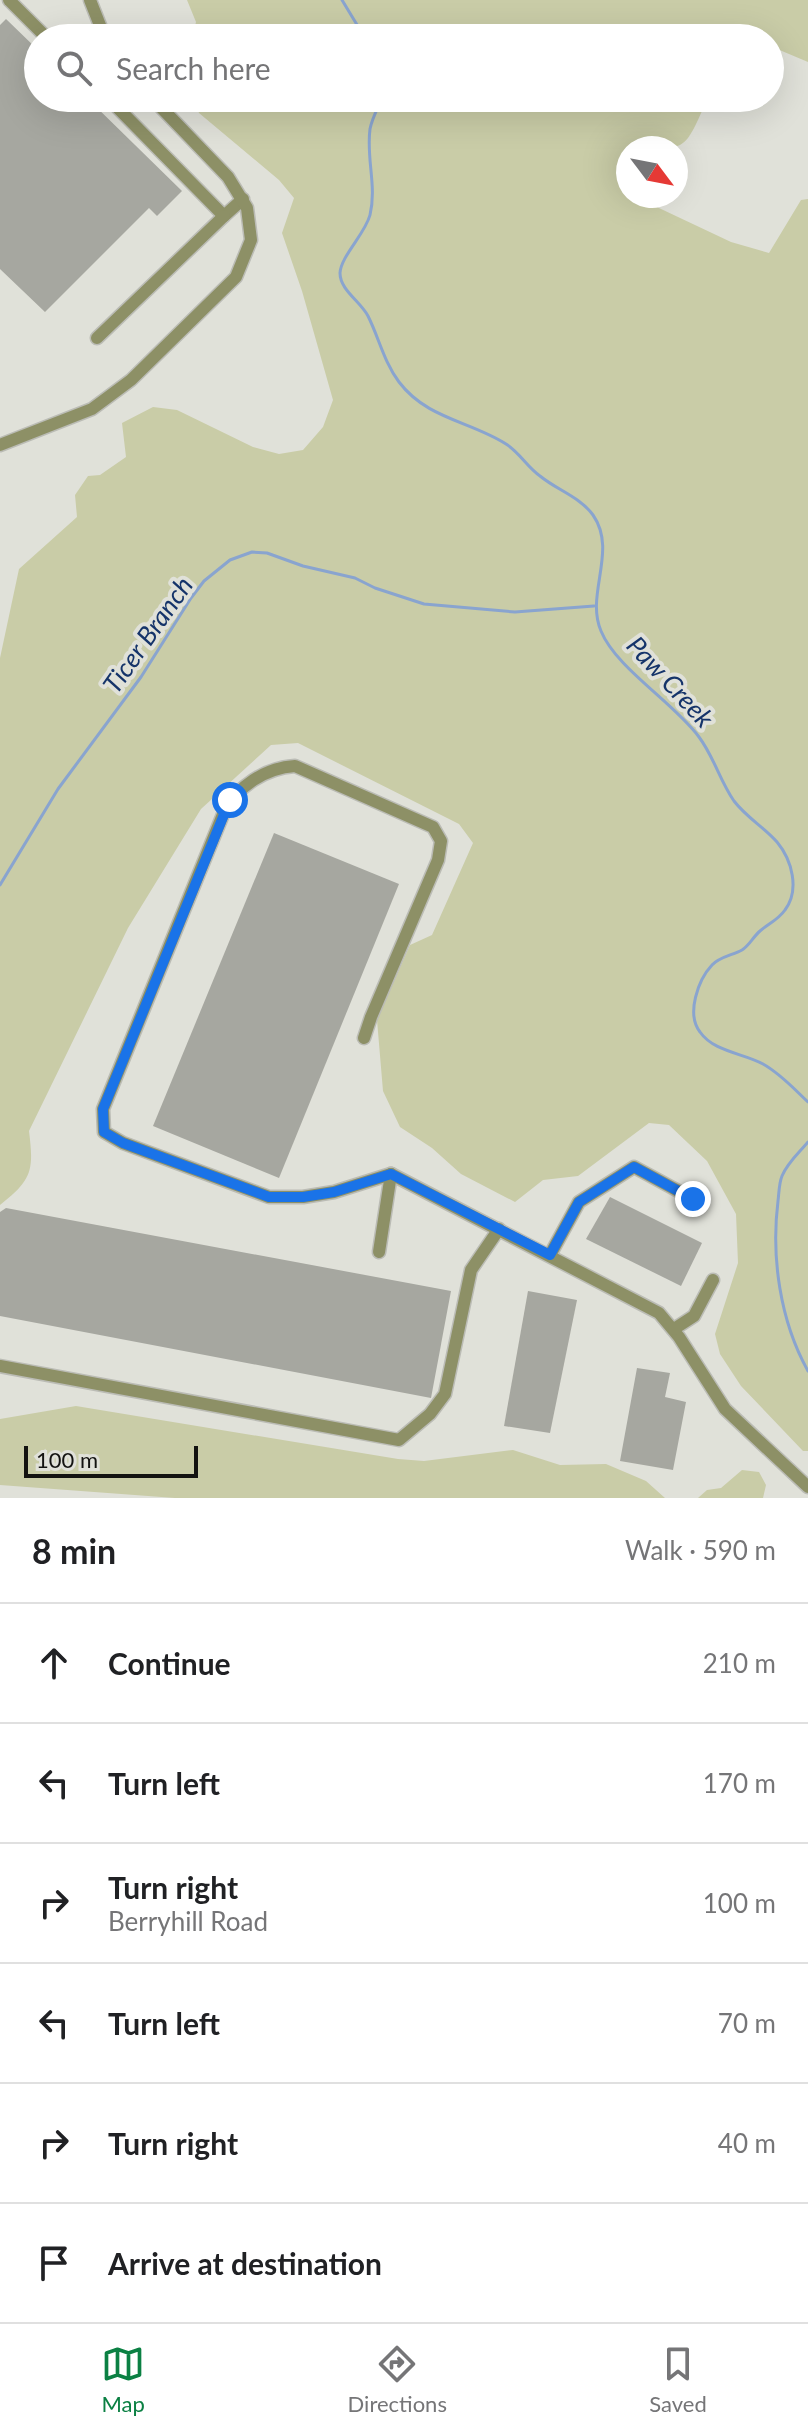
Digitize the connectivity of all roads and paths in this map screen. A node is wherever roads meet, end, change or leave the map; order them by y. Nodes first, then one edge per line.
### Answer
1 (9, 0) edge
2 (90, 0) edge
3 (33, 24) edge
4 (99, 24) edge
5 (122, 112) edge
6 (165, 112) edge
7 (243, 199) junction
8 (224, 216) junction
9 (97, 338) dead end
10 (0, 445) edge
11 (364, 1038) dead end
12 (391, 1174) junction
13 (693, 1199) dead end
14 (499, 1229) junction
15 (379, 1252) dead end
16 (550, 1255) junction
17 (713, 1280) dead end
18 (674, 1329) junction
19 (0, 1366) edge
20 (808, 1487) edge

1 - 3 street
2 - 4 street
5 - 8 street
6 - 7 street
7 - 8 street
7 - 10 street
8 - 9 street
11 - 12 street
12 - 14 street
12 - 15 street
13 - 16 street
14 - 16 street
14 - 19 street
16 - 18 street
17 - 18 street
18 - 20 street

